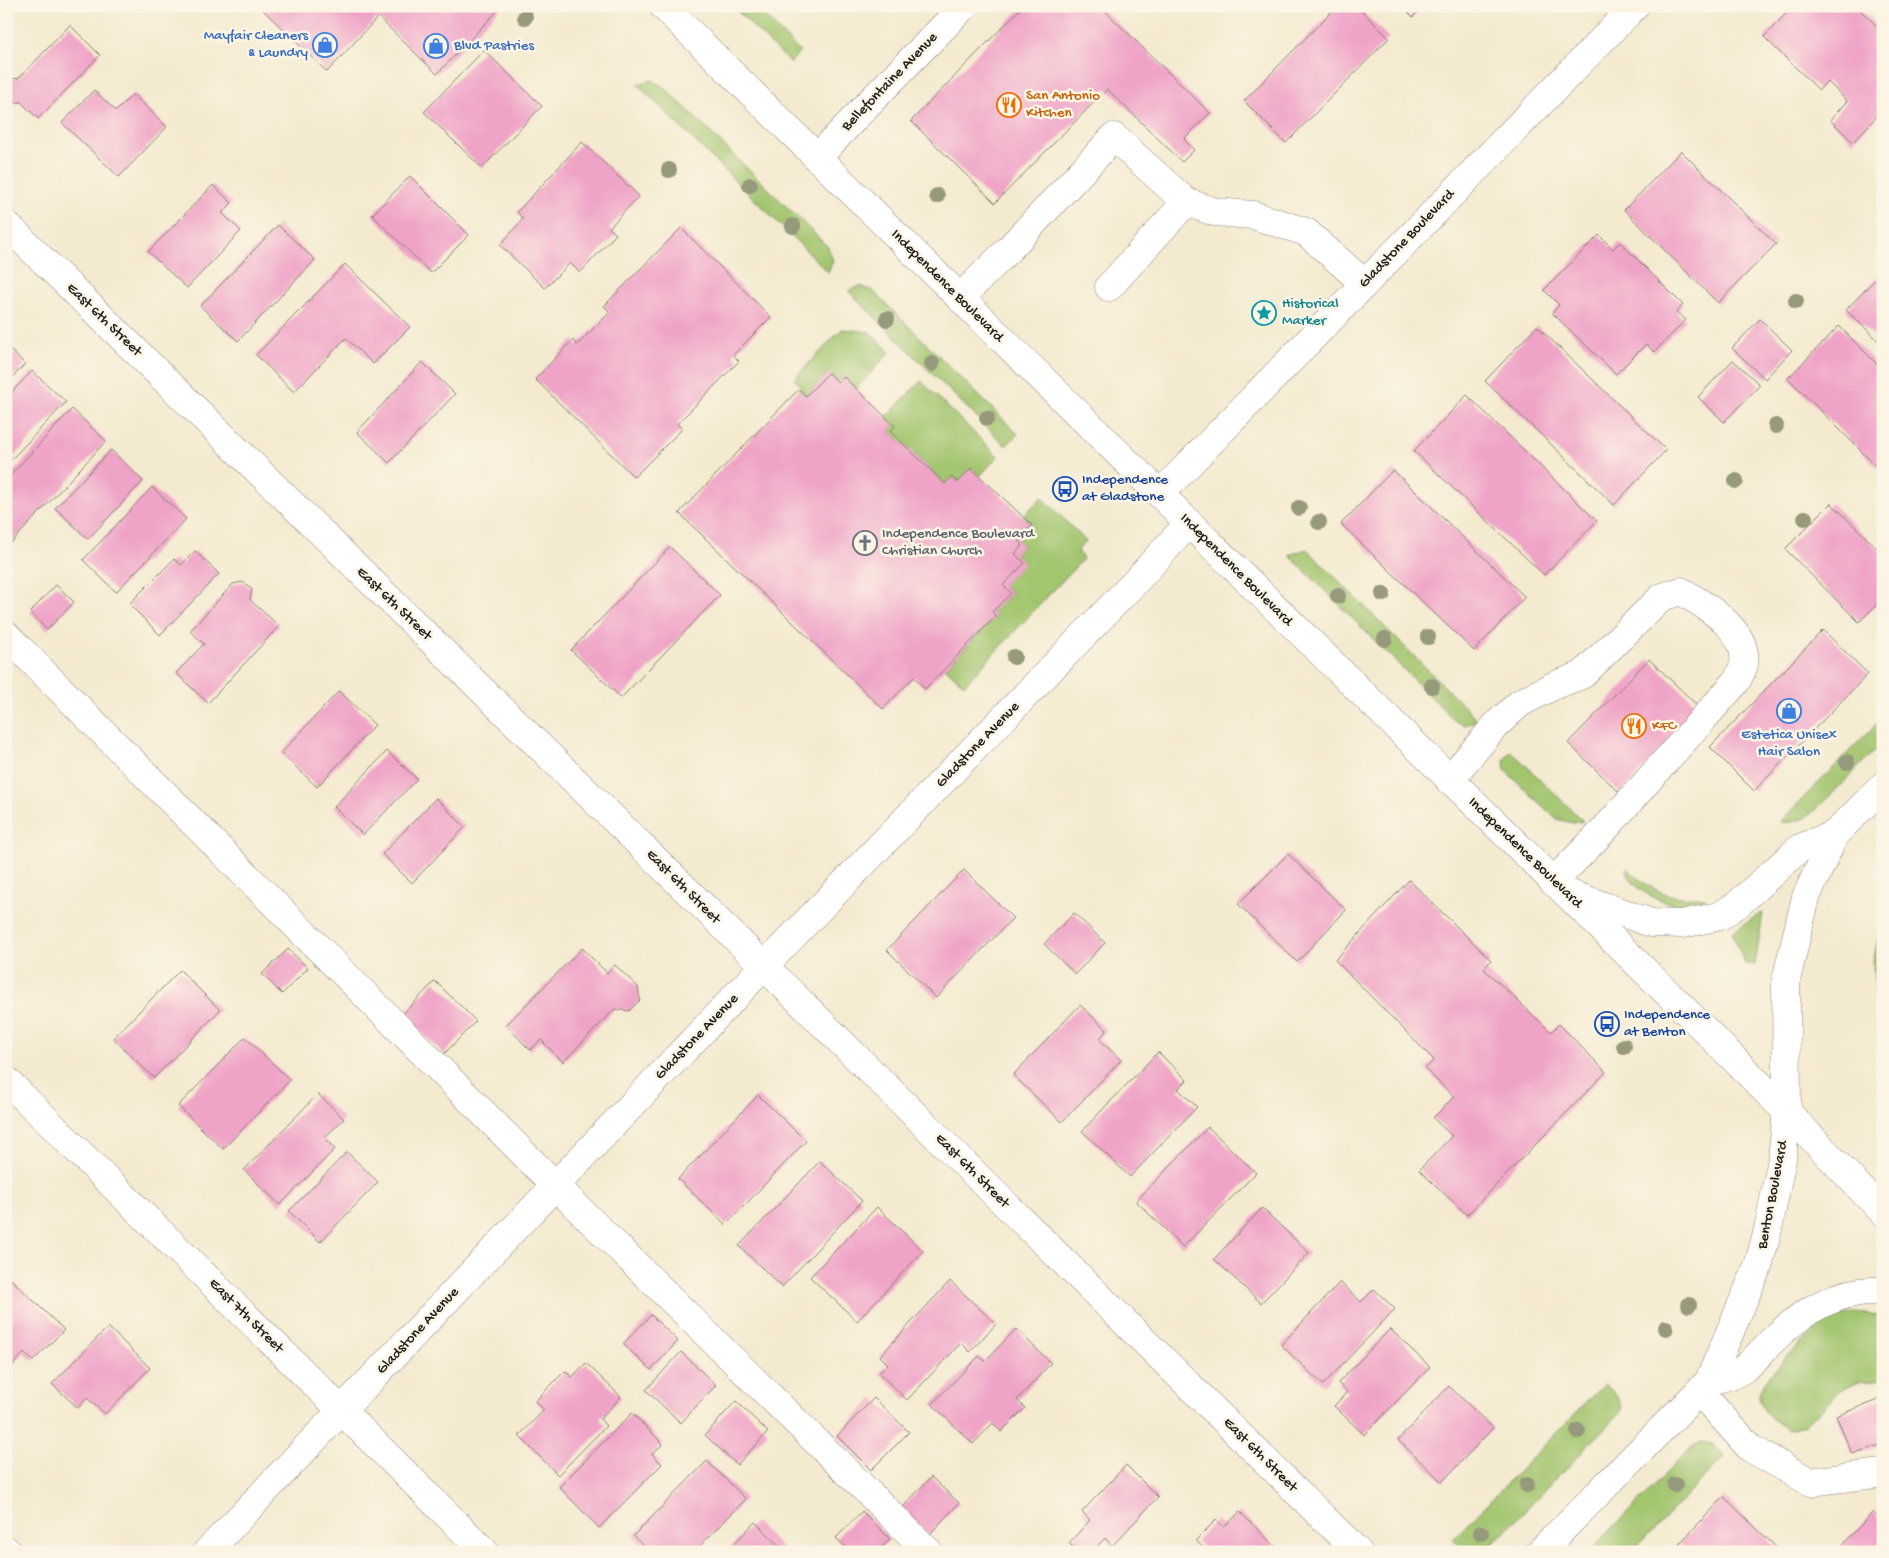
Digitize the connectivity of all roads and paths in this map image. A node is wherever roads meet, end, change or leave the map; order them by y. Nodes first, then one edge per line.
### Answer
1 (663, 6) edge
2 (964, 6) edge
3 (1634, 6) edge
4 (818, 158) junction
5 (1186, 202) junction
6 (6, 224) edge
7 (1364, 283) junction
8 (1109, 287) dead end
9 (960, 298) junction
10 (1160, 494) junction
11 (1188, 523) junction
12 (6, 635) edge
13 (1449, 780) junction
14 (1883, 786) edge
15 (1835, 834) junction
16 (1559, 887) junction
17 (764, 966) junction
18 (6, 1080) edge
19 (1788, 1112) junction
20 (556, 1185) junction
21 (1883, 1212) edge
22 (1883, 1291) edge
23 (1704, 1386) junction
24 (342, 1410) junction
25 (1883, 1473) edge
26 (207, 1552) edge
27 (485, 1552) edge
28 (929, 1552) edge
29 (1358, 1552) edge
30 (1540, 1552) edge

1 - 4 street, Independence Boulevard
2 - 4 street, Bellefontaine Avenue
3 - 7 street, Gladstone Boulevard
4 - 9 street, Independence Boulevard
5 - 7 street
5 - 8 street
5 - 9 street
6 - 17 street, East 6th Street
7 - 10 street, Gladstone Boulevard
9 - 10 street, Independence Boulevard
10 - 11 street, Independence Boulevard
11 - 13 street, Independence Boulevard
11 - 17 street, Gladstone Avenue
12 - 20 street
13 - 16 street, Independence Boulevard
13 - 16 street
14 - 15 street, Benton Boulevard
15 - 16 street
15 - 19 street, Benton Boulevard
16 - 19 street, Independence Boulevard
17 - 20 street, Gladstone Avenue
17 - 29 street, East 6th Street
18 - 24 street, East 7th Street
19 - 21 street, Independence Boulevard
19 - 23 street, Benton Boulevard
20 - 24 street, Gladstone Avenue
20 - 28 street
22 - 23 street
23 - 25 street
23 - 30 street, Benton Boulevard
24 - 26 street, Gladstone Avenue
24 - 27 street, East 7th Street

